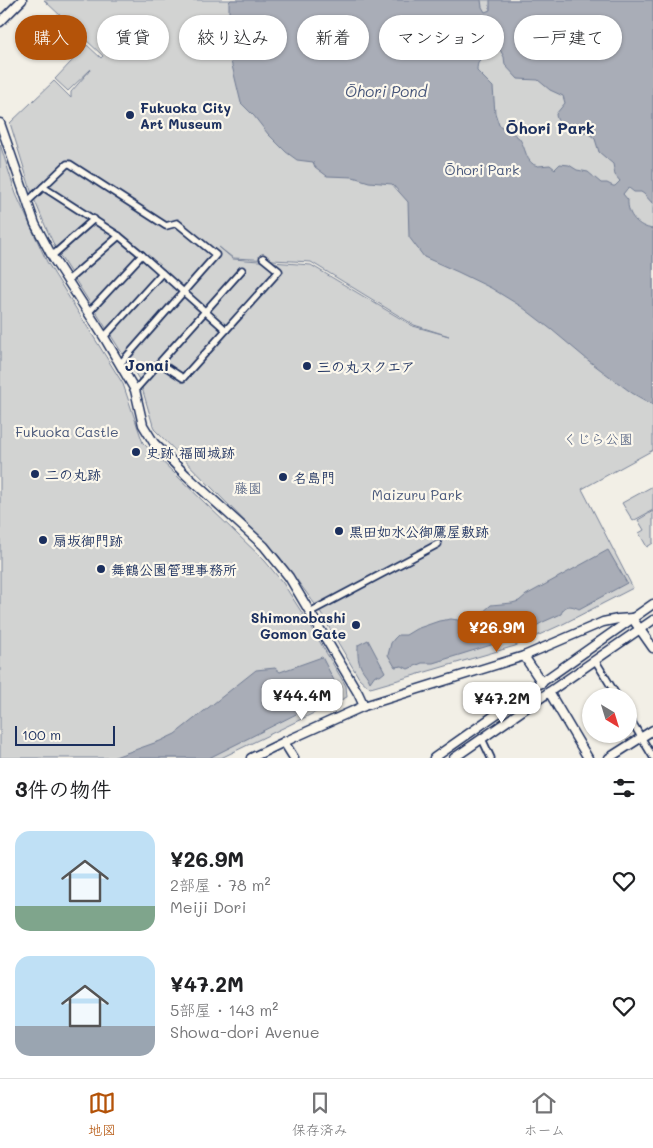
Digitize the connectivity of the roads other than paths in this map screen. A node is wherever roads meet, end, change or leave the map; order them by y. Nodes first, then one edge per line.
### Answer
1 (22, 0) edge
2 (0, 22) edge
3 (0, 123) edge
4 (43, 187) junction
5 (27, 202) junction
6 (94, 219) junction
7 (119, 236) junction
8 (142, 255) junction
9 (52, 256) junction
10 (263, 258) dead end
11 (242, 270) dead end
12 (162, 273) junction
13 (68, 281) junction
14 (184, 292) junction
15 (205, 311) junction
16 (88, 313) junction
17 (226, 330) junction
18 (104, 338) junction
19 (160, 362) junction
20 (120, 364) junction
21 (135, 390) junction
22 (438, 544) dead end
23 (653, 604) edge
24 (310, 612) junction
25 (632, 618) junction
26 (653, 620) edge
27 (640, 629) junction
28 (653, 648) edge
29 (524, 656) junction
30 (595, 660) junction
31 (542, 683) junction
32 (612, 688) edge
33 (549, 692) junction
34 (364, 706) junction
35 (653, 730) edge
36 (638, 732) edge
37 (641, 738) junction
38 (482, 739) junction
39 (284, 742) junction
40 (653, 757) edge
41 (251, 758) edge
42 (294, 758) edge
43 (434, 758) edge
44 (454, 758) edge
45 (491, 758) edge
46 (588, 758) edge
47 (609, 758) edge

1 - 2 street
3 - 5 street
4 - 5 street
4 - 6 street
4 - 14 street
5 - 9 street
6 - 7 street
6 - 9 street
7 - 8 street
7 - 13 street
8 - 12 street
8 - 16 street
9 - 13 street
10 - 17 street
11 - 15 street
12 - 14 street
12 - 18 street
13 - 16 street
14 - 15 street
14 - 20 street
15 - 17 street
15 - 19 street
16 - 18 street
17 - 19 street
18 - 20 street
19 - 21 street
20 - 21 street
21 - 24 street
22 - 24 street
23 - 25 street
24 - 34 street
25 - 27 street
25 - 29 street
25 - 31 street
26 - 27 street
27 - 28 street
27 - 30 street
29 - 31 street
29 - 34 street
30 - 32 street
30 - 33 street
31 - 43 street
33 - 38 street
33 - 46 street
34 - 39 street
35 - 37 street
36 - 37 street
37 - 40 street
37 - 47 street
38 - 44 street
38 - 45 street
39 - 41 street
39 - 42 street

